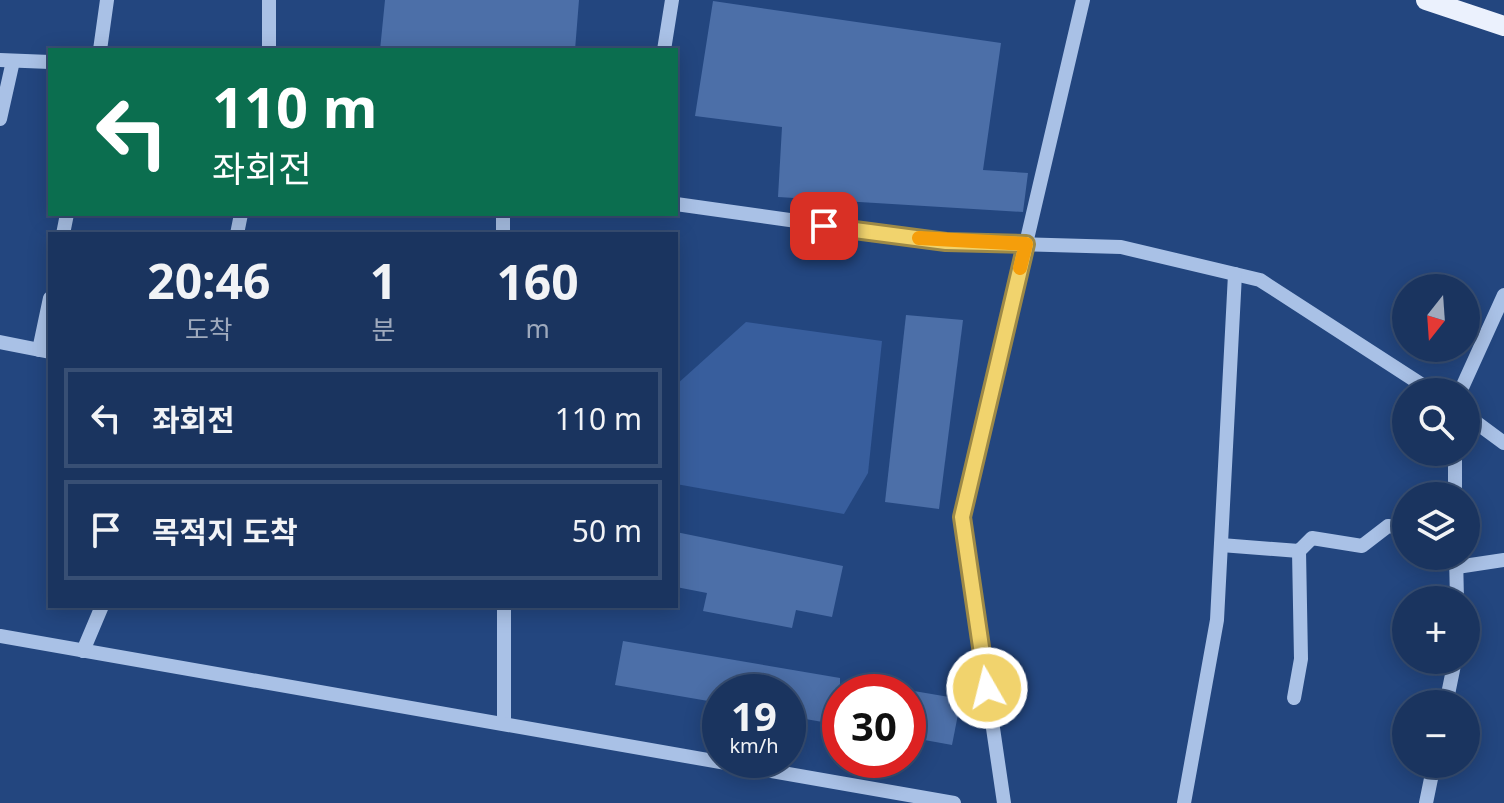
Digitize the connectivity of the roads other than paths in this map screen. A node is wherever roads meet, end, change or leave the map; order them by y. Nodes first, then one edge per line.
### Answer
1 (107, 0) edge
2 (269, 0) edge
3 (672, 0) edge
4 (1083, 0) edge
5 (1426, 0) edge
6 (1504, 26) edge
7 (100, 48) edge
8 (269, 48) edge
9 (664, 48) edge
10 (7, 61) edge
11 (48, 62) edge
12 (0, 119) edge
13 (678, 204) edge
14 (1026, 244) junction
15 (1235, 274) junction
16 (1504, 295) edge
17 (48, 319) edge
18 (0, 342) edge
19 (45, 351) edge
20 (1411, 378) edge
21 (1466, 378) edge
22 (1480, 425) edge
23 (1504, 443) edge
24 (1392, 526) edge
25 (1221, 545) junction
26 (1299, 551) junction
27 (1504, 560) edge
28 (1480, 561) edge
29 (101, 608) edge
30 (504, 608) edge
31 (0, 636) edge
32 (83, 651) junction
33 (1294, 698) dead end
34 (504, 724) junction
35 (1431, 778) edge
36 (954, 803) edge
37 (1004, 803) edge
38 (1184, 803) edge
39 (1426, 803) edge

1 - 7 street
2 - 8 street
3 - 9 street
4 - 14 street
5 - 6 main road
10 - 11 street
10 - 12 street
13 - 14 street
14 - 15 street
14 - 37 street
15 - 20 street
15 - 25 street
16 - 21 street
17 - 19 street
18 - 19 street
22 - 23 street
24 - 26 street
25 - 26 street
25 - 38 street
26 - 33 street
27 - 28 street
29 - 32 street
30 - 34 street
31 - 32 street
32 - 34 street
34 - 36 street
35 - 39 street

